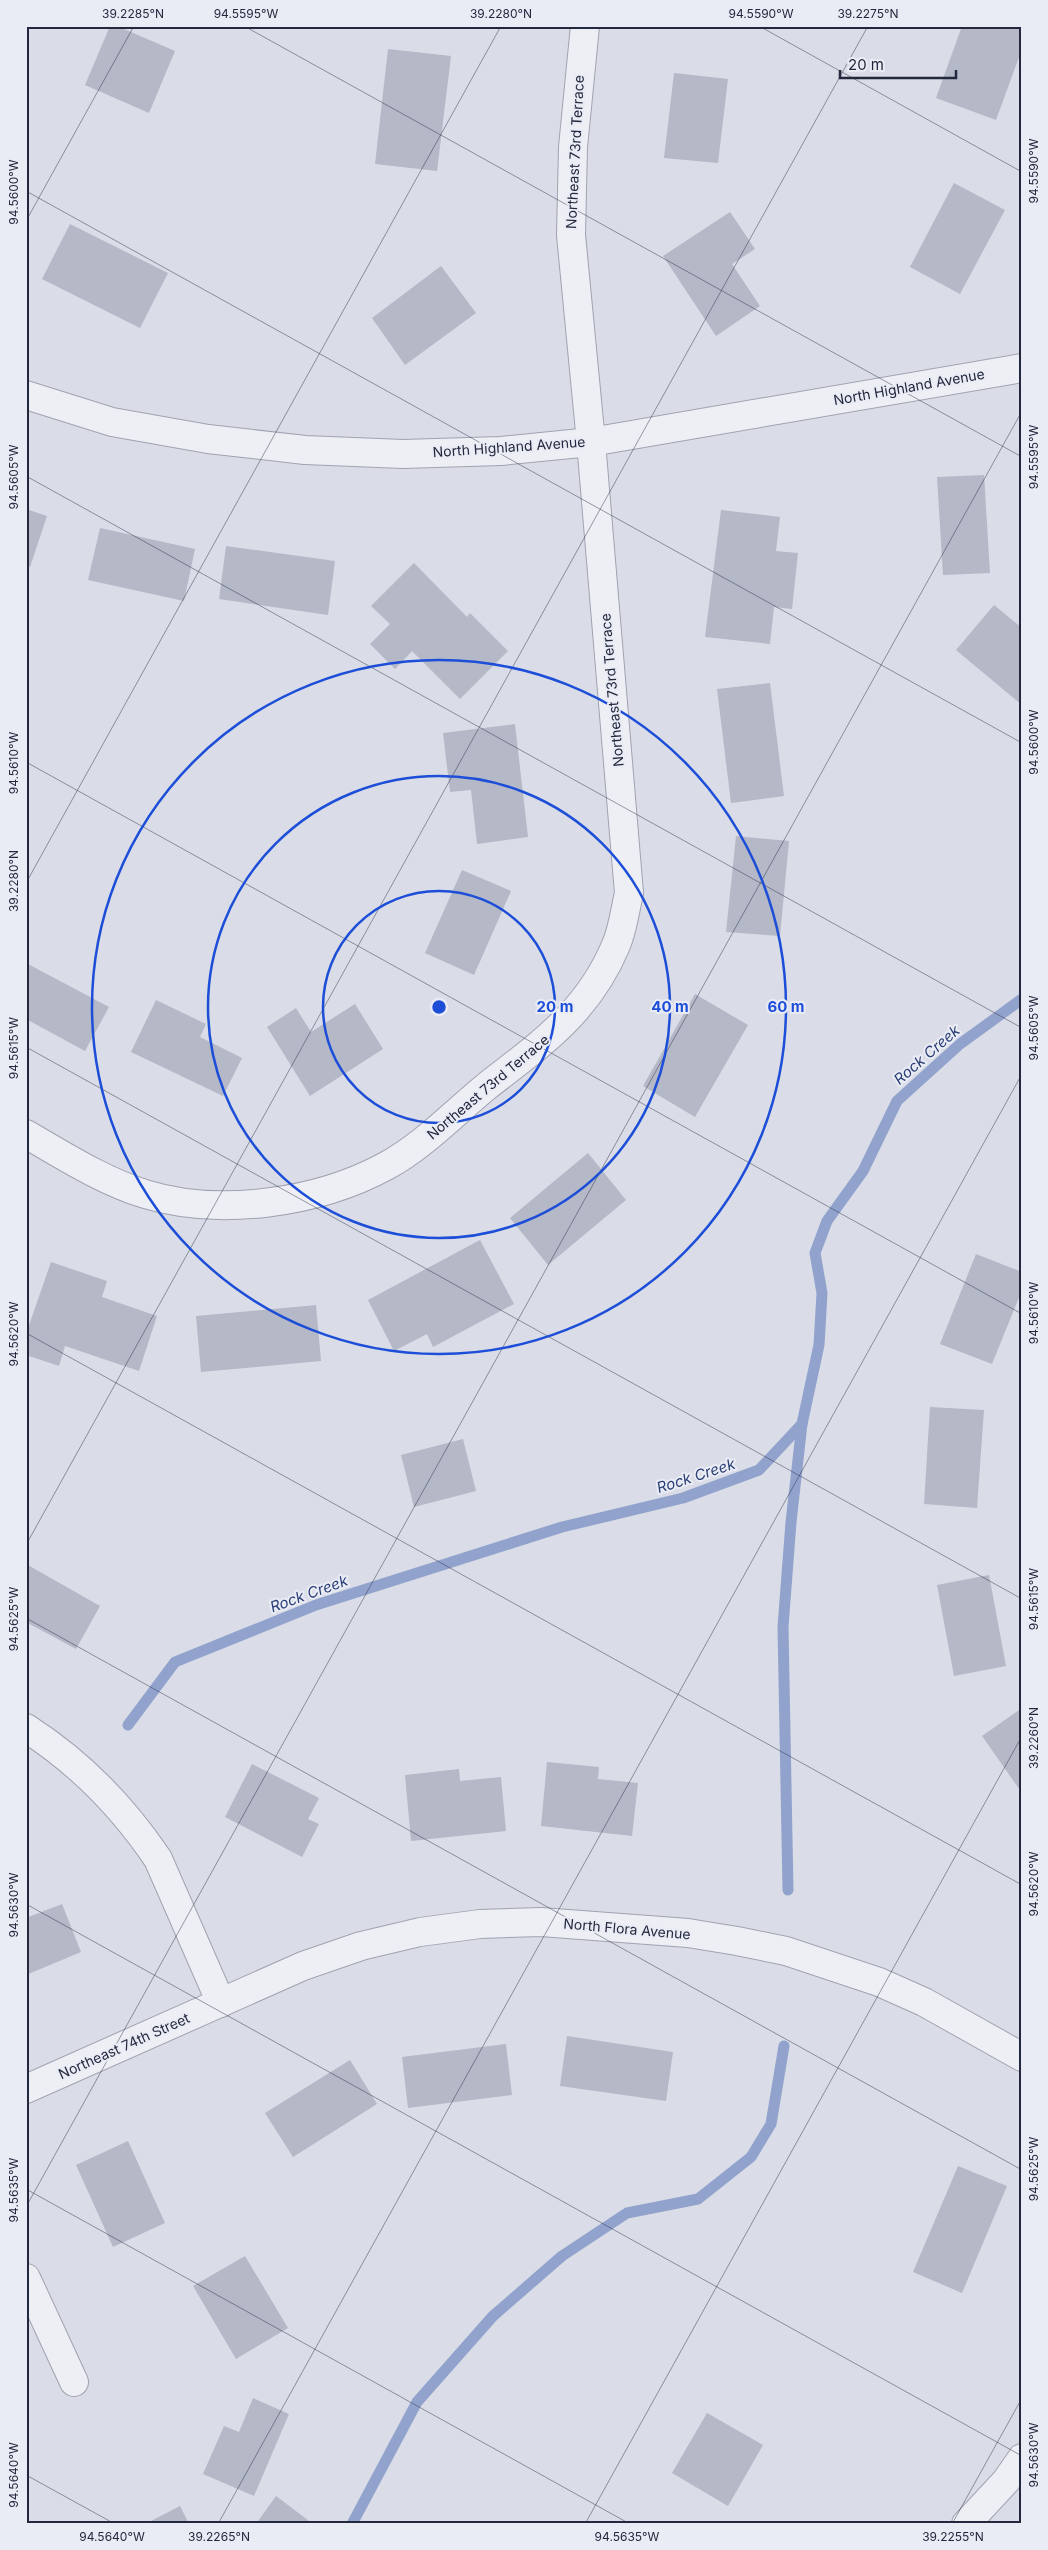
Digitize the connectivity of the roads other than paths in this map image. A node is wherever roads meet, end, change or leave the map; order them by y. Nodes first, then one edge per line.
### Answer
1 (585, 26) edge
2 (1022, 368) edge
3 (26, 395) edge
4 (591, 442) junction
5 (26, 1134) edge
6 (26, 1728) edge
7 (221, 2003) junction
8 (1022, 2057) edge
9 (26, 2089) edge
10 (26, 2278) edge
11 (74, 2382) dead end
12 (1022, 2458) edge
13 (966, 2524) edge

1 - 4 street, Northeast 73rd Terrace
2 - 4 street, North Highland Avenue
3 - 4 street, North Highland Avenue
4 - 5 street, Northeast 73rd Terrace
6 - 7 street
7 - 8 street, North Flora Avenue
7 - 9 street, Northeast 74th Street
10 - 11 street
12 - 13 street

